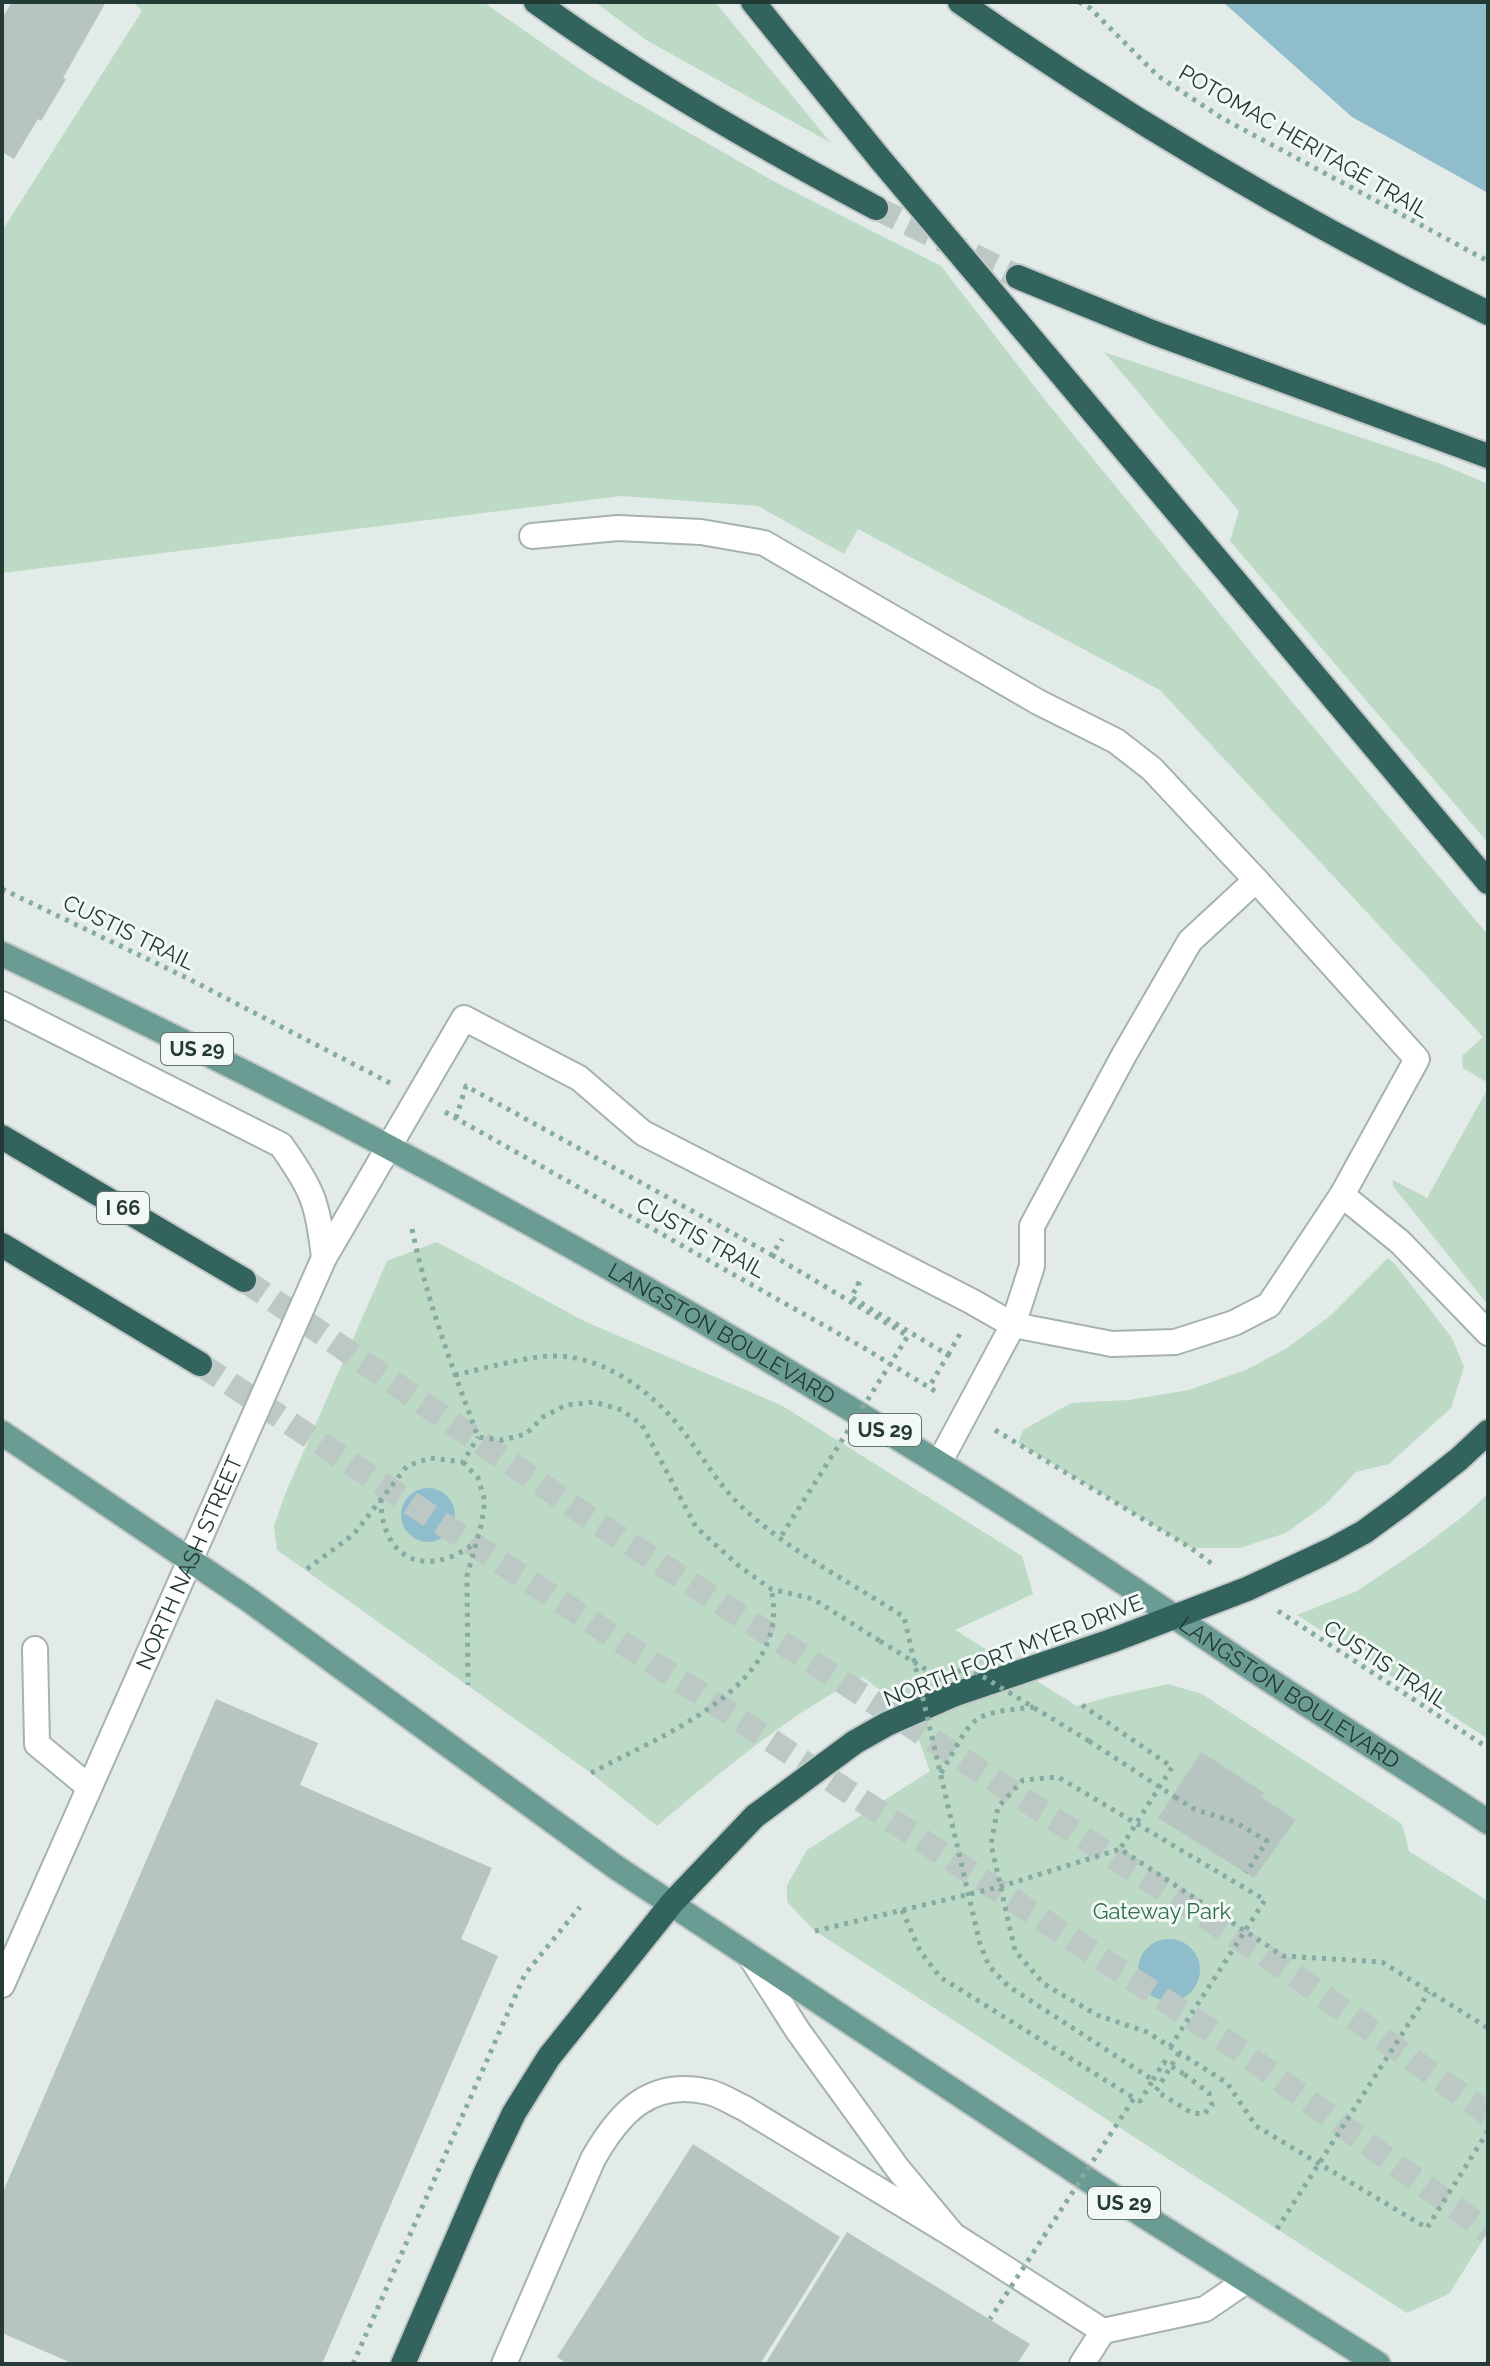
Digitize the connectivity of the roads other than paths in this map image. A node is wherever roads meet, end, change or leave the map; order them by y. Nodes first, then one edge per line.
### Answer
1 (536, 2) edge
2 (753, 2) edge
3 (960, 2) edge
4 (876, 208) tunnel mouth
5 (1018, 277) tunnel mouth
6 (1488, 313) edge
7 (1488, 456) edge
8 (532, 536) dead end
9 (1256, 880) junction
10 (1488, 882) edge
11 (2, 954) edge
12 (2, 1004) edge
13 (2, 1137) edge
14 (389, 1149) junction
15 (1342, 1195) junction
16 (2, 1245) edge
17 (324, 1258) junction
18 (244, 1280) tunnel mouth
19 (1013, 1325) junction
20 (1488, 1333) edge
21 (200, 1364) tunnel mouth
22 (1488, 1432) edge
23 (2, 1433) edge
24 (939, 1463) junction
25 (189, 1560) junction
26 (1176, 1616) junction
27 (35, 1649) dead end
28 (89, 1787) junction
29 (1488, 1822) edge
30 (672, 1903) junction
31 (750, 1956) junction
32 (2, 1985) edge
33 (953, 2235) junction
34 (1246, 2281) junction
35 (1103, 2331) junction
36 (403, 2364) edge
37 (504, 2364) edge
38 (1082, 2364) edge
39 (1378, 2364) edge

1 - 4 highway
2 - 10 highway, bridge
3 - 6 highway
5 - 7 highway
8 - 9 street
9 - 15 street
9 - 19 street
11 - 14 main road, LANGSTON BOULEVARD / US 29
12 - 17 street
13 - 18 highway, I 66
14 - 17 street, NORTH NASH STREET
14 - 19 street, NORTH NASH STREET
14 - 24 main road, LANGSTON BOULEVARD / US 29
15 - 19 street
15 - 20 street
16 - 21 highway
17 - 25 street, NORTH NASH STREET
19 - 24 street
22 - 26 highway, NORTH FORT MYER DRIVE
23 - 25 main road, US 29
24 - 26 main road, LANGSTON BOULEVARD / US 29
25 - 28 street, NORTH NASH STREET
25 - 30 main road, US 29
26 - 29 main road, LANGSTON BOULEVARD
26 - 30 highway, NORTH FORT MYER DRIVE
27 - 28 street
28 - 32 street, NORTH NASH STREET
30 - 31 main road, US 29
30 - 36 highway, NORTH FORT MYER DRIVE
31 - 33 street
31 - 34 main road, US 29
33 - 35 street
33 - 37 street
34 - 35 street
34 - 39 main road, US 29
35 - 38 street

